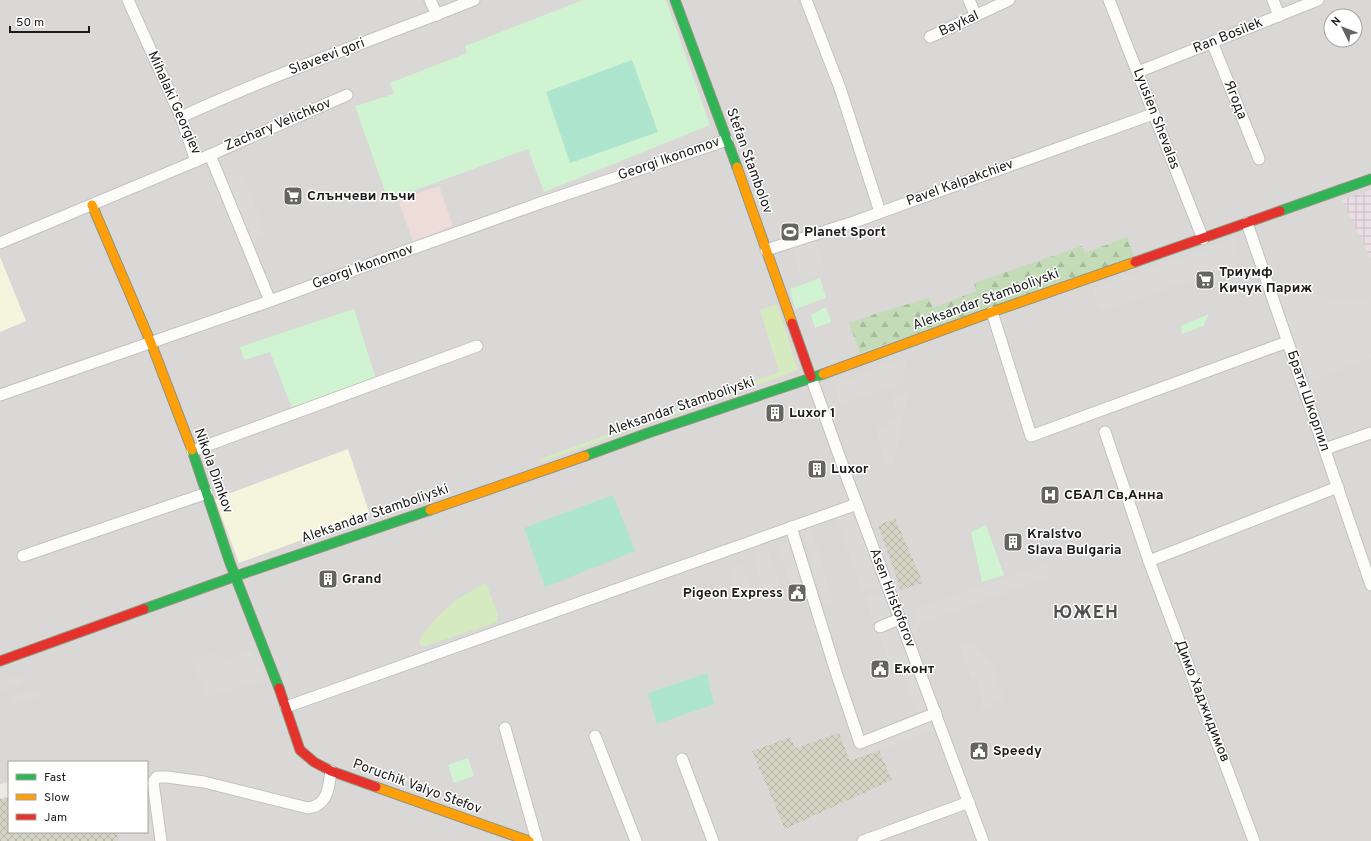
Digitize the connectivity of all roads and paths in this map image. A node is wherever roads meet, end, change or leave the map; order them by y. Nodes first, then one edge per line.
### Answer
1 (128, 0) edge
2 (430, 0) edge
3 (474, 0) edge
4 (675, 0) edge
5 (806, 0) edge
6 (969, 0) edge
7 (1009, 0) edge
8 (1109, 0) edge
9 (1273, 0) edge
10 (1318, 0) edge
11 (437, 15) junction
12 (976, 16) junction
13 (1279, 16) junction
14 (930, 37) dead end
15 (1212, 42) junction
16 (1138, 72) junction
17 (347, 95) dead end
18 (1153, 114) junction
19 (180, 117) junction
20 (727, 140) junction
21 (210, 155) junction
22 (1259, 158) dead end
23 (196, 161) junction
24 (1371, 179) edge
25 (92, 205) junction
26 (880, 212) junction
27 (1247, 224) junction
28 (1203, 239) junction
29 (0, 243) edge
30 (766, 250) junction
31 (270, 301) junction
32 (992, 312) junction
33 (1287, 342) junction
34 (151, 343) junction
35 (477, 346) dead end
36 (811, 377) junction
37 (0, 394) edge
38 (1105, 432) dead end
39 (1371, 433) edge
40 (1325, 449) junction
41 (192, 451) junction
42 (1338, 487) junction
43 (207, 492) junction
44 (856, 504) junction
45 (791, 527) junction
46 (23, 556) dead end
47 (1149, 560) junction
48 (236, 576) junction
49 (1371, 585) edge
50 (902, 622) junction
51 (880, 627) dead end
52 (0, 661) edge
53 (286, 707) junction
54 (936, 713) junction
55 (505, 728) dead end
56 (595, 736) dead end
57 (300, 750) joint
58 (682, 759) dead end
59 (330, 771) junction
60 (969, 802) junction
61 (161, 841) edge
62 (529, 841) edge
63 (537, 841) edge
64 (636, 841) edge
65 (714, 841) edge
66 (863, 841) edge
67 (983, 841) edge
68 (1254, 841) edge

1 - 19 street, Mihalaki Georgiev
2 - 11 street
3 - 11 street, Slaveevi gori
4 - 20 street, Stefan Stambolov
5 - 26 street
6 - 12 street
7 - 12 street, Baykal
8 - 16 street, Lyusien Shevalas
9 - 13 street
10 - 13 street, Ran Bosilek
11 - 19 street, Slaveevi gori
12 - 14 street, Baykal
13 - 15 street, Ran Bosilek
15 - 16 street, Ran Bosilek
15 - 22 street, Ягода
16 - 18 street, Lyusien Shevalas
17 - 21 street, Zachary Velichkov
18 - 26 street, Pavel Kalpakchiev
18 - 28 street, Lyusien Shevalas
19 - 23 street, Mihalaki Georgiev
20 - 30 street, Stefan Stambolov
20 - 31 street, Georgi Ikonomov
21 - 23 street, Mihalaki Georgiev
21 - 31 street, Mihalaki Georgiev
23 - 25 street
24 - 27 street, Aleksandar Stamboliyski
25 - 29 street
25 - 34 street, Nikola Dimkov
26 - 30 street, Pavel Kalpakchiev
27 - 28 street, Aleksandar Stamboliyski
27 - 33 street
28 - 32 street, Aleksandar Stamboliyski
30 - 36 street, Stefan Stambolov
31 - 34 street, Georgi Ikonomov
32 - 33 street, Братя Шкорпил
32 - 36 street, Aleksandar Stamboliyski
33 - 40 street, Братя Шкорпил
34 - 37 street, Georgi Ikonomov
34 - 41 street, Nikola Dimkov
35 - 41 street
36 - 44 street, Asen Hristoforov
36 - 48 street, Aleksandar Stamboliyski
38 - 47 street, Димо Хаджидимов
39 - 40 street
40 - 42 street, Братя Шкорпил
41 - 43 street, Nikola Dimkov
42 - 47 street
42 - 49 street, Братя Шкорпил
43 - 46 street
43 - 48 street, Nikola Dimkov
44 - 45 street
44 - 50 street, Asen Hristoforov
45 - 53 street
45 - 54 street
47 - 68 street, Димо Хаджидимов
48 - 52 street, Aleksandar Stamboliyski
48 - 53 street, Nikola Dimkov
50 - 51 street
50 - 54 street, Asen Hristoforov
53 - 57 street, Nikola Dimkov
54 - 60 street, Asen Hristoforov
55 - 63 street
56 - 64 street
57 - 59 street, Poruchik Valyo Stefov
58 - 65 street
59 - 61 street
59 - 62 street, Poruchik Valyo Stefov
60 - 66 street
60 - 67 street, Asen Hristoforov

